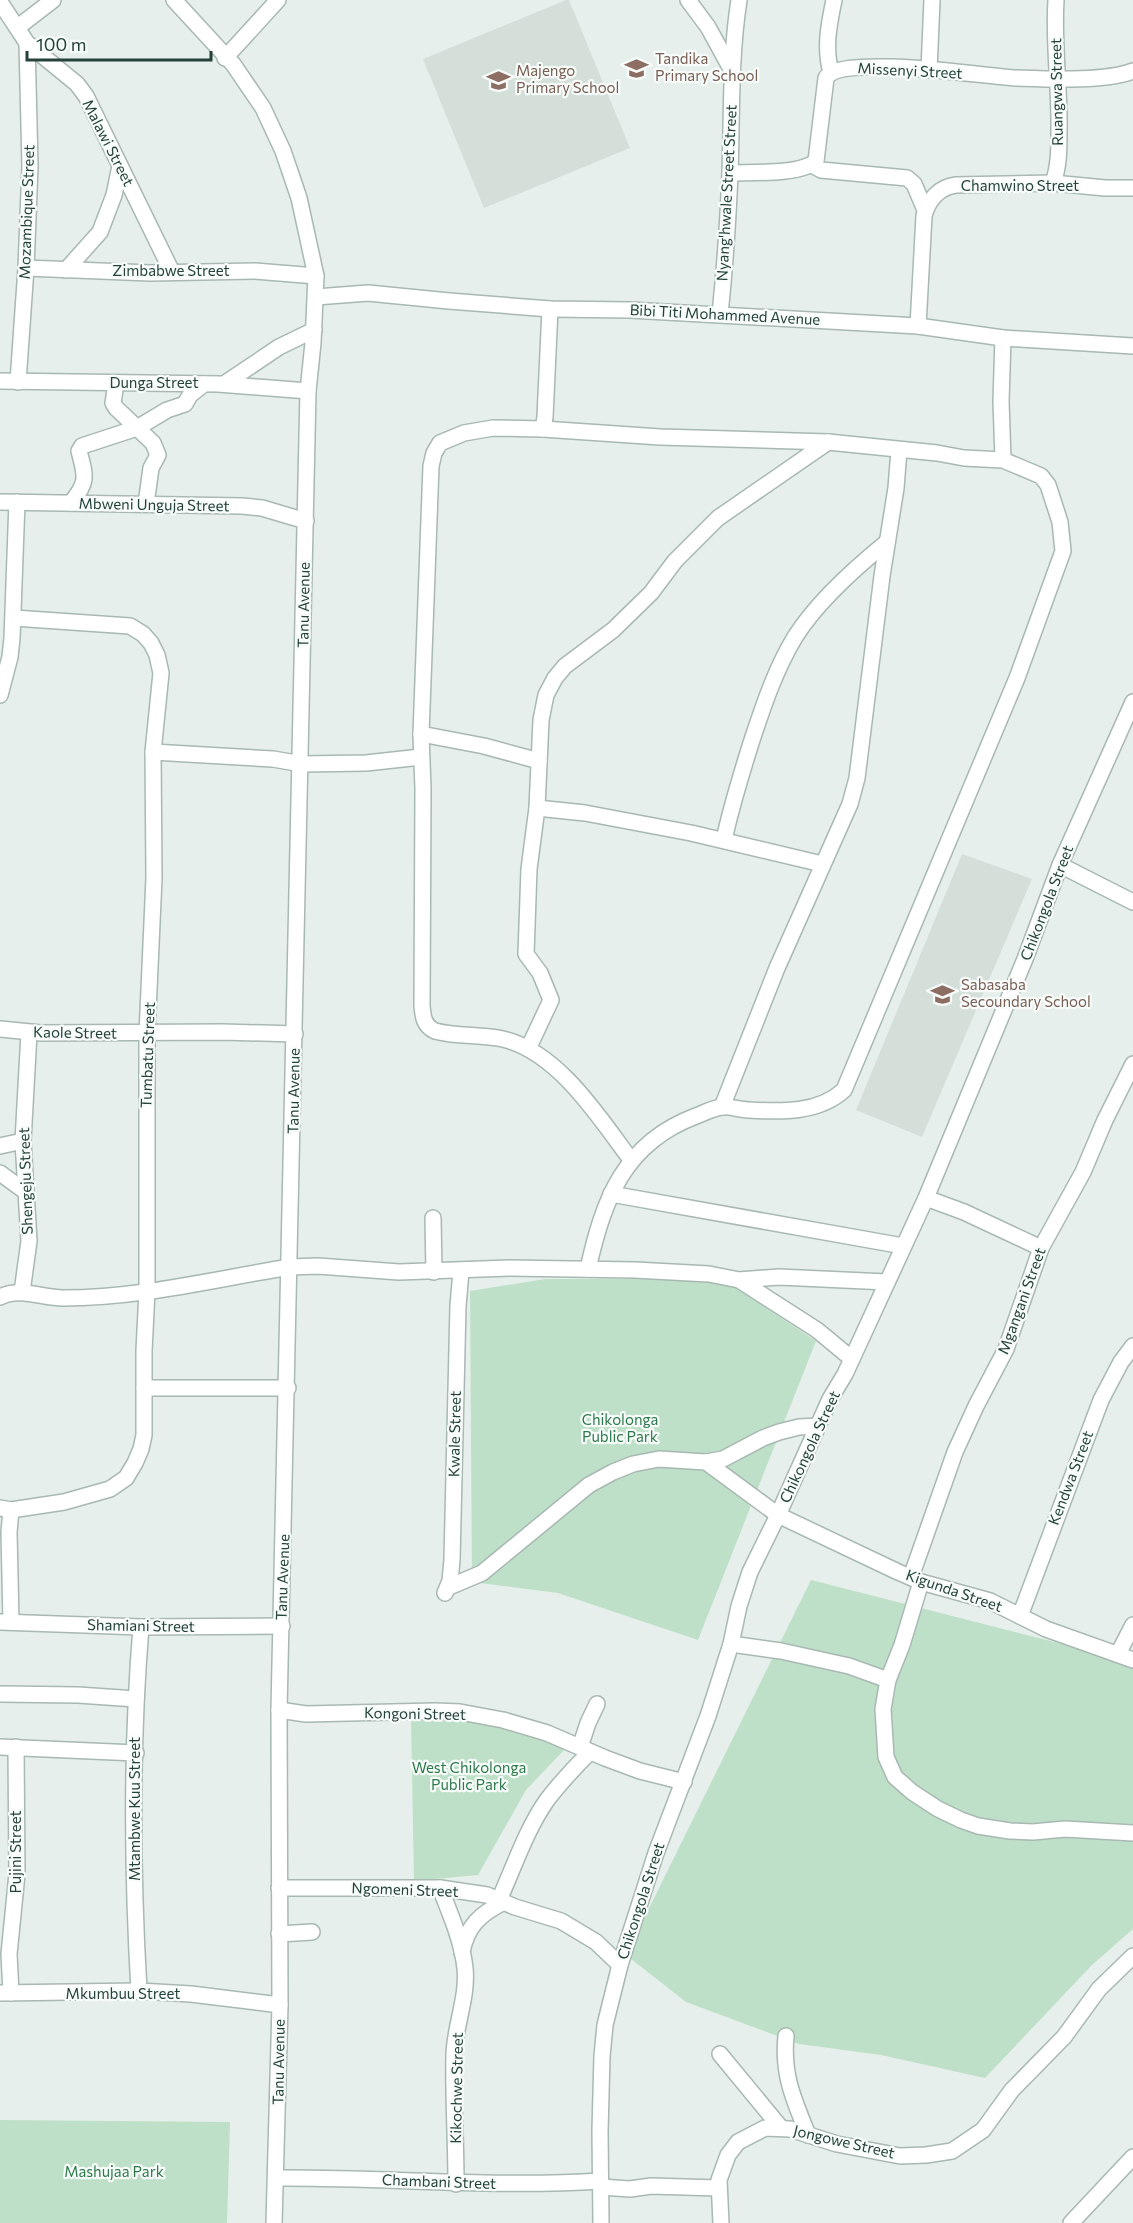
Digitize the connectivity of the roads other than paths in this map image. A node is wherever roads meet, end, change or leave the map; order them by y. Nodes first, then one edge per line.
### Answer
1 (52, 0) edge
2 (174, 0) edge
3 (278, 0) edge
4 (688, 0) edge
5 (739, 0) edge
6 (834, 0) edge
7 (932, 0) edge
8 (1056, 0) edge
9 (0, 2) edge
10 (18, 27) junction
11 (27, 43) junction
12 (225, 58) junction
13 (731, 69) junction
14 (929, 70) junction
15 (1133, 71) edge
16 (831, 72) junction
17 (1058, 79) junction
18 (812, 165) junction
19 (120, 166) junction
20 (730, 173) junction
21 (1053, 183) junction
22 (1133, 188) edge
23 (926, 210) junction
24 (26, 268) junction
25 (66, 270) junction
26 (172, 272) junction
27 (316, 276) junction
28 (316, 297) junction
29 (549, 309) junction
30 (720, 314) junction
31 (918, 326) junction
32 (314, 330) junction
33 (1003, 338) junction
34 (1133, 346) edge
35 (0, 381) edge
36 (18, 382) junction
37 (116, 383) junction
38 (204, 384) junction
39 (224, 384) junction
40 (308, 391) junction
41 (137, 428) junction
42 (543, 429) junction
43 (828, 442) junction
44 (899, 450) junction
45 (1004, 460) junction
46 (0, 502) edge
47 (17, 502) junction
48 (71, 503) junction
49 (146, 504) junction
50 (306, 521) junction
51 (887, 542) junction
52 (14, 618) junction
53 (0, 695) edge
54 (1133, 702) edge
55 (421, 734) junction
56 (153, 752) junction
57 (421, 757) junction
58 (539, 761) junction
59 (302, 764) junction
60 (537, 808) junction
61 (724, 840) junction
62 (822, 864) junction
63 (1060, 865) junction
64 (1133, 902) edge
65 (0, 1029) edge
66 (28, 1033) junction
67 (147, 1034) junction
68 (295, 1034) junction
69 (529, 1047) junction
70 (1133, 1064) edge
71 (722, 1107) junction
72 (23, 1141) junction
73 (0, 1146) edge
74 (631, 1160) junction
75 (0, 1173) edge
76 (26, 1192) junction
77 (611, 1194) junction
78 (926, 1198) junction
79 (433, 1218) dead end
80 (903, 1246) junction
81 (1041, 1248) junction
82 (290, 1267) junction
83 (588, 1269) junction
84 (461, 1271) junction
85 (434, 1272) junction
86 (739, 1280) junction
87 (887, 1282) junction
88 (147, 1291) junction
89 (22, 1292) junction
90 (0, 1297) edge
91 (1133, 1346) edge
92 (852, 1359) junction
93 (144, 1388) junction
94 (288, 1388) junction
95 (818, 1426) junction
96 (706, 1462) junction
97 (6, 1509) edge
98 (778, 1515) junction
99 (916, 1580) junction
100 (1020, 1616) junction
101 (5, 1622) edge
102 (1133, 1625) edge
103 (282, 1626) junction
104 (141, 1627) junction
105 (731, 1644) junction
106 (1118, 1654) junction
107 (1133, 1660) edge
108 (888, 1680) junction
109 (0, 1694) edge
110 (136, 1699) junction
111 (597, 1704) dead end
112 (279, 1710) junction
113 (0, 1747) edge
114 (16, 1747) junction
115 (585, 1750) junction
116 (136, 1753) junction
117 (684, 1782) junction
118 (1133, 1833) edge
119 (279, 1888) junction
120 (440, 1888) junction
121 (501, 1901) junction
122 (312, 1932) dead end
123 (279, 1934) junction
124 (462, 1955) junction
125 (1133, 1956) edge
126 (620, 1965) junction
127 (138, 1991) junction
128 (6, 1993) edge
129 (280, 2005) junction
130 (786, 2036) dead end
131 (720, 2054) dead end
132 (781, 2128) junction
133 (808, 2135) junction
134 (1133, 2157) edge
135 (276, 2178) junction
136 (456, 2184) junction
137 (601, 2184) junction
138 (718, 2188) junction
139 (274, 2223) edge
140 (601, 2223) edge
141 (721, 2223) edge
142 (1071, 2223) edge

1 - 10 street
2 - 12 street, Tanu Avenue
3 - 12 street
4 - 13 street
5 - 13 street, Nyang'hwale Street Street
6 - 16 street
7 - 14 street
8 - 17 street, Ruangwa Street
9 - 10 street, Malawi Street
10 - 11 street, Malawi Street
11 - 19 street, Malawi Street
11 - 24 street, Mozambique Street
12 - 27 street, Tanu Avenue
13 - 20 street, Nyang'hwale Street Street
14 - 16 street, Missenyi Street
14 - 17 street, Missenyi Street
15 - 17 street, Missenyi Street
16 - 18 street
17 - 21 street, Ruangwa Street
18 - 20 street
18 - 23 street
19 - 25 street
19 - 26 street, Malawi Street
20 - 30 street, Nyang'hwale Street Street
21 - 22 street, Chamwino Street
21 - 23 street, Chamwino Street
23 - 31 street
24 - 25 street, Zimbabwe Street
24 - 36 street, Mozambique Street
25 - 26 street, Zimbabwe Street
26 - 27 street, Zimbabwe Street
27 - 28 street, Tanu Avenue
28 - 29 street, Bibi Titi Mohammed Avenue
28 - 32 street, Tanu Avenue
29 - 30 street, Bibi Titi Mohammed Avenue
29 - 42 street
30 - 31 street, Bibi Titi Mohammed Avenue
31 - 33 street, Bibi Titi Mohammed Avenue
32 - 39 street
32 - 40 street, Tanu Avenue
33 - 34 street, Bibi Titi Mohammed Avenue
33 - 45 street
35 - 36 street, Dunga Street
36 - 37 street, Dunga Street
37 - 38 street, Dunga Street
37 - 41 street
38 - 39 street, Dunga Street
38 - 41 street
39 - 40 street, Dunga Street
40 - 50 street, Tanu Avenue
41 - 48 street
41 - 49 street
42 - 43 street
42 - 55 street
43 - 44 street
43 - 58 street
44 - 45 street
44 - 51 street
45 - 71 street
46 - 47 street, Mbweni Unguja Street
47 - 48 street, Mbweni Unguja Street
47 - 52 street
48 - 49 street, Mbweni Unguja Street
49 - 50 street, Mbweni Unguja Street
50 - 59 street, Tanu Avenue
51 - 61 street
51 - 62 street
52 - 53 street
52 - 56 street, Tumbatu Street
54 - 63 street, Chikongola Street
55 - 57 street
55 - 58 street
56 - 59 street
56 - 67 street, Tumbatu Street
57 - 59 street
57 - 69 street
58 - 60 street
59 - 68 street, Tanu Avenue
60 - 61 street
60 - 69 street
61 - 62 street
62 - 71 street
63 - 64 street
63 - 78 street, Chikongola Street
65 - 66 street, Kaole Street
66 - 67 street, Kaole Street
66 - 72 street, Shengeju Street
67 - 68 street, Kaole Street
67 - 88 street, Tumbatu Street
68 - 82 street, Tanu Avenue
69 - 74 street
70 - 81 street, Mgangani Street
71 - 74 street
72 - 73 street
72 - 76 street, Shengeju Street
74 - 77 street
75 - 76 street
76 - 89 street, Shengeju Street
77 - 80 street
77 - 83 street
78 - 80 street, Chikongola Street
78 - 81 street
79 - 85 street
80 - 87 street, Chikongola Street
81 - 99 street, Mgangani Street
82 - 85 street
82 - 88 street
82 - 94 street, Tanu Avenue
83 - 84 street
83 - 86 street
84 - 85 street
84 - 96 street, Kwale Street
86 - 87 street
86 - 92 street
87 - 92 street, Chikongola Street
88 - 89 street
88 - 93 street, Tumbatu Street
89 - 90 street
91 - 100 street, Kendwa Street
92 - 95 street, Chikongola Street
93 - 94 street
93 - 97 street, Tumbatu Street
94 - 103 street, Tanu Avenue
95 - 96 street
95 - 98 street, Chikongola Street
96 - 98 street, Kigunda Street
97 - 101 street
98 - 99 street, Kigunda Street
98 - 105 street, Chikongola Street
99 - 100 street, Kigunda Street
99 - 108 street, Mgangani Street
100 - 106 street, Kigunda Street
101 - 104 street, Shamiani Street
102 - 106 street
103 - 104 street, Shamiani Street
103 - 112 street, Tanu Avenue
104 - 110 street, Mtambwe Kuu Street
105 - 108 street
105 - 117 street, Chikongola Street
106 - 107 street, Kigunda Street
108 - 118 street, Mgangani Street
109 - 110 street
110 - 116 street, Mtambwe Kuu Street
111 - 115 street
112 - 115 street, Kongoni Street
112 - 119 street, Tanu Avenue
113 - 114 street
114 - 116 street
114 - 128 street, Pujini Street
115 - 117 street, Kongoni Street
115 - 121 street
116 - 127 street, Mtambwe Kuu Street
117 - 126 street, Chikongola Street
119 - 120 street, Ngomeni Street
119 - 123 street, Tanu Avenue
120 - 121 street, Ngomeni Street
120 - 124 street, Kikochwe Street
121 - 124 street
121 - 126 street, Ngomeni Street
122 - 123 street
123 - 129 street, Tanu Avenue
124 - 136 street, Kikochwe Street
125 - 133 street, Jongowe Street
126 - 137 street, Chikongola Street
127 - 128 street, Mkumbuu Street
127 - 129 street, Mkumbuu Street
129 - 135 street, Tanu Avenue
130 - 133 street
131 - 132 street
132 - 133 street, Jongowe Street
132 - 138 street, Jongowe Street
134 - 142 street
135 - 136 street, Chambani Street
135 - 139 street, Tanu Avenue
136 - 137 street, Chambani Street
137 - 138 street, Chambani Street
137 - 140 street, Chikongola Street
138 - 141 street, Jongowe Street

